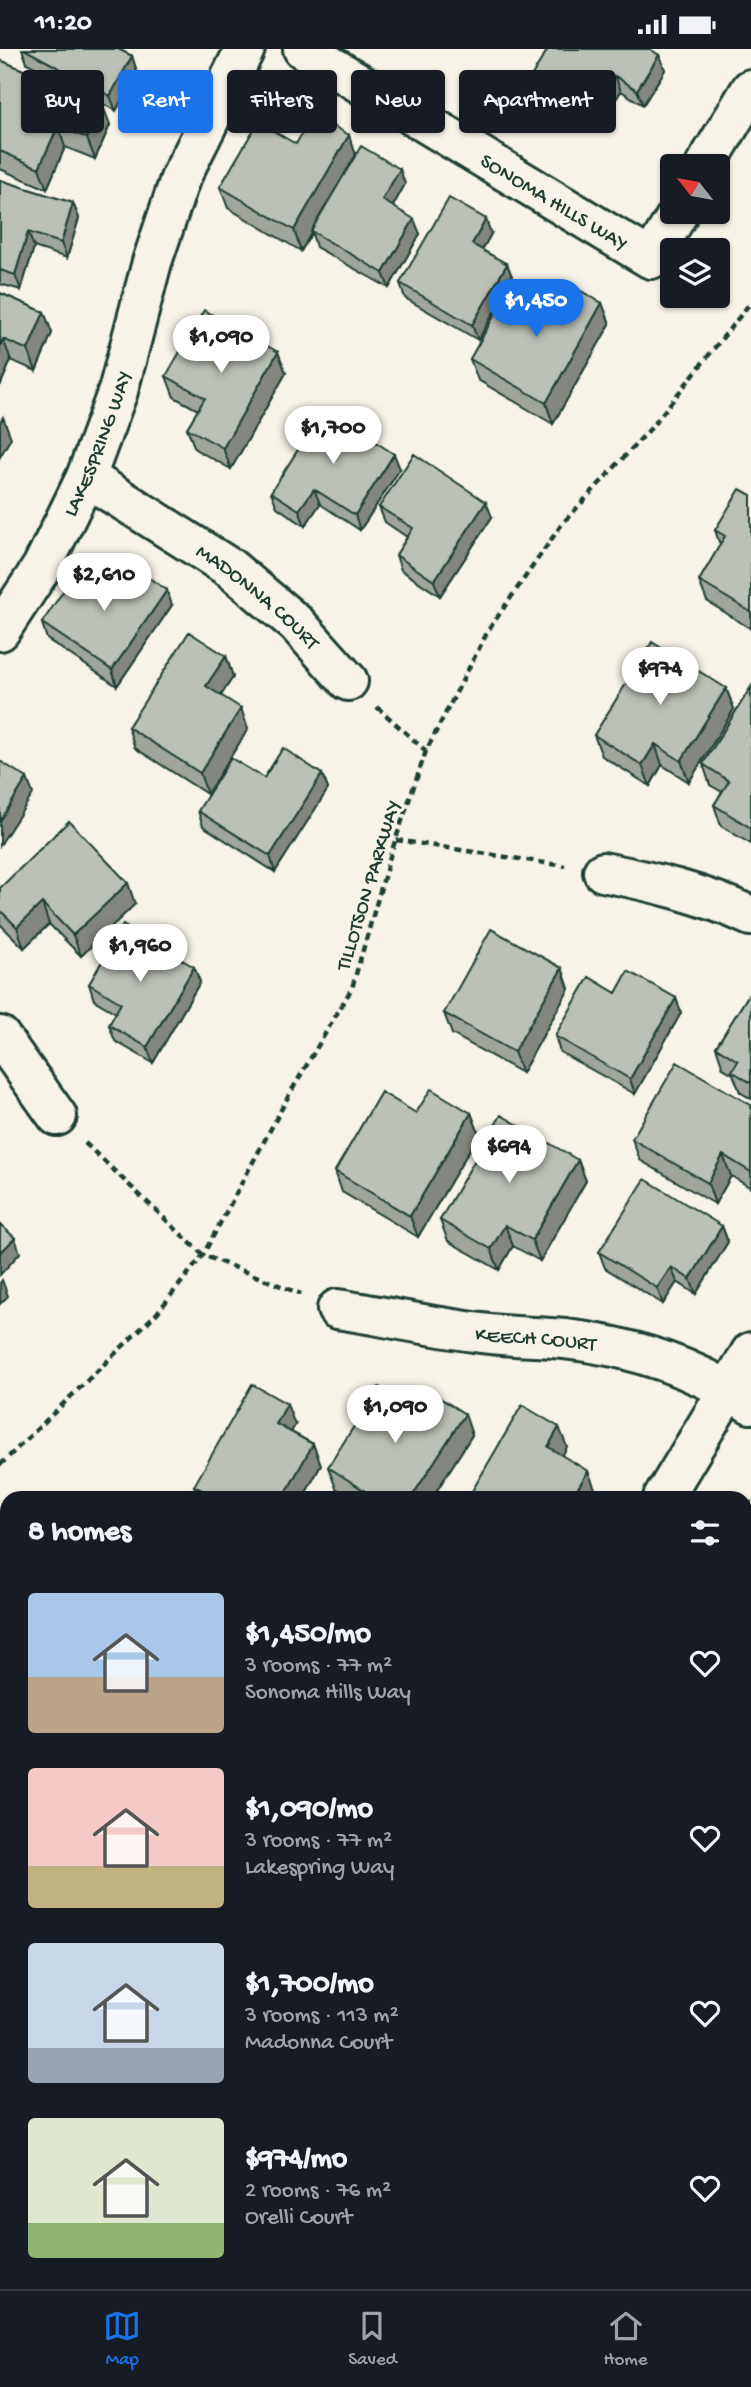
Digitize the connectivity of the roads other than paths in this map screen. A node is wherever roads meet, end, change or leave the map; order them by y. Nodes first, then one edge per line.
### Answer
1 (244, 49) edge
2 (303, 49) edge
3 (751, 89) edge
4 (712, 154) edge
5 (671, 224) edge
6 (86, 477) junction
7 (0, 631) edge
8 (348, 681) road end
9 (603, 872) road end
10 (751, 916) edge
11 (0, 1036) edge
12 (57, 1116) road end
13 (337, 1308) road end
14 (751, 1352) edge
15 (740, 1397) edge
16 (668, 1491) edge

1 - 6 street, LAKESPRING WAY
2 - 5 street, SONOMA HILLS WAY
3 - 4 street
6 - 7 street, LAKESPRING WAY
6 - 8 street, MADONNA COURT
9 - 10 street
11 - 12 street
13 - 15 street, KEECH COURT
14 - 15 street
15 - 16 street

